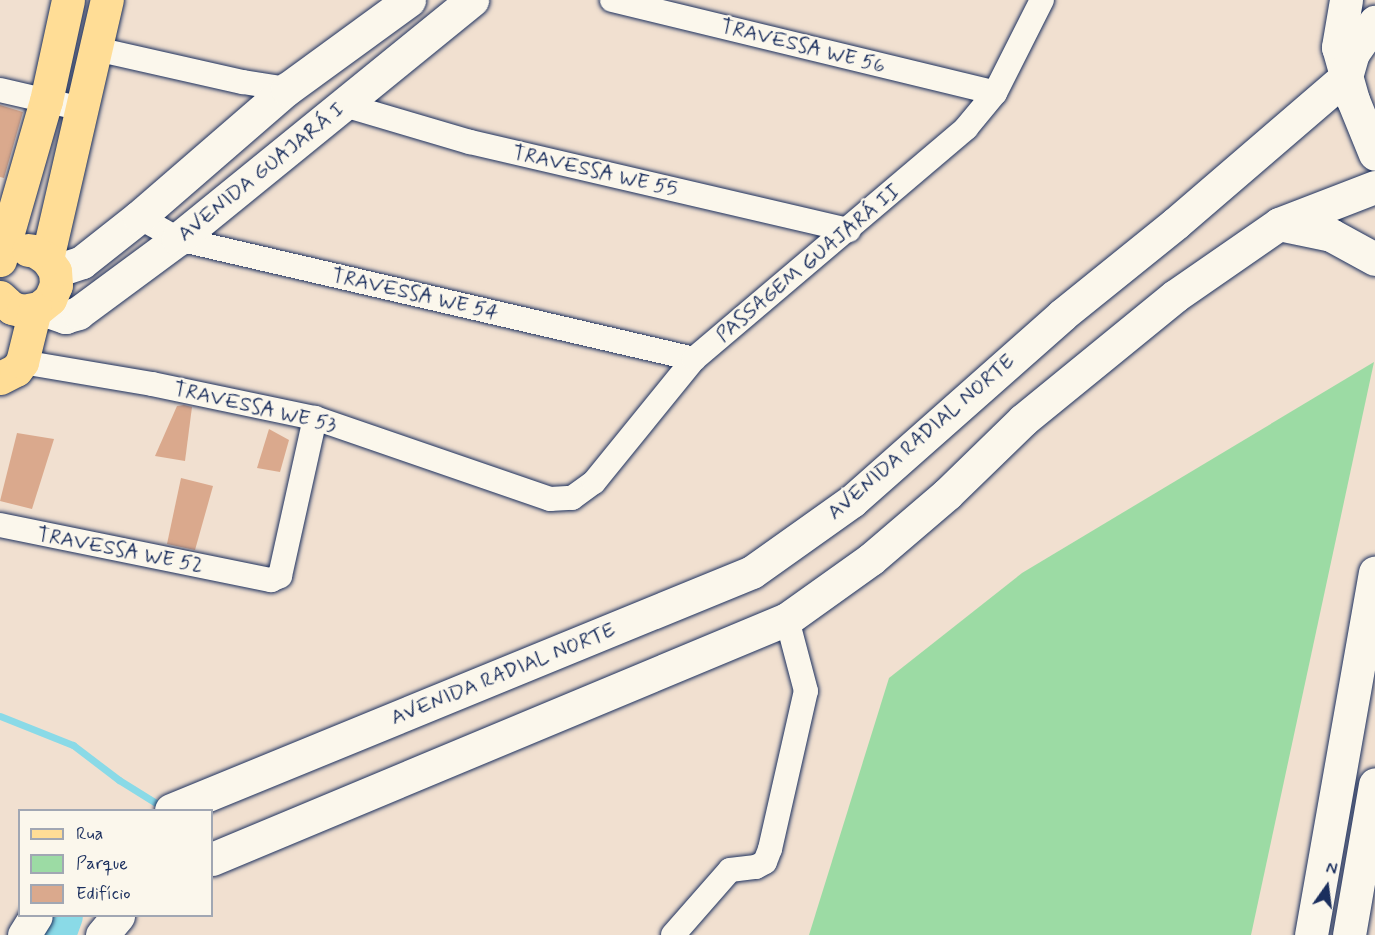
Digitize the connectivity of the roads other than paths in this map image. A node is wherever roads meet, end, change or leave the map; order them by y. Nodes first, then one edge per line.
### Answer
1 (68, 0) edge
2 (107, 0) edge
3 (408, 0) edge
4 (472, 0) edge
5 (612, 0) edge
6 (1042, 0) edge
7 (1346, 0) edge
8 (1375, 22) edge
9 (96, 49) junction
10 (287, 89) junction
11 (1349, 89) junction
12 (0, 90) edge
13 (995, 93) junction
14 (46, 100) junction
15 (344, 105) junction
16 (82, 109) junction
17 (1375, 154) edge
18 (1375, 187) edge
19 (139, 217) junction
20 (1279, 224) junction
21 (849, 230) junction
22 (178, 239) junction
23 (1375, 259) edge
24 (0, 261) edge
25 (51, 265) junction
26 (1, 303) edge
27 (37, 309) junction
28 (694, 358) junction
29 (11, 370) edge
30 (315, 418) junction
31 (550, 499) joint
32 (0, 525) edge
33 (1375, 573) edge
34 (787, 619) junction
35 (1375, 784) edge
36 (173, 809) edge
37 (213, 859) edge
38 (35, 917) edge
39 (116, 917) edge
40 (24, 935) edge
41 (102, 935) edge
42 (674, 935) edge
43 (1311, 935) edge
44 (1349, 935) edge

1 - 14 main road
2 - 9 main road
3 - 10 main road, AVENIDA GUAJARÁ I
4 - 15 main road, AVENIDA GUAJARÁ I
5 - 13 street, TRAVESSA WE 56
6 - 13 street, PASSAGEM GUAJARÁ II
7 - 11 main road
8 - 11 main road
9 - 10 street
9 - 16 main road
10 - 19 main road, AVENIDA GUAJARÁ I
11 - 17 main road
11 - 36 main road, AVENIDA RADIAL NORTE
12 - 14 street
13 - 21 street, PASSAGEM GUAJARÁ II
14 - 16 street
14 - 24 main road
15 - 21 street, TRAVESSA WE 55
15 - 22 main road, AVENIDA GUAJARÁ I
16 - 25 main road
18 - 20 main road
19 - 22 street, TRAVESSA WE 54
19 - 25 main road, AVENIDA GUAJARÁ I
20 - 23 main road
20 - 34 main road
21 - 28 street, PASSAGEM GUAJARÁ II
22 - 27 main road, AVENIDA GUAJARÁ I
22 - 28 street, TRAVESSA WE 54
24 - 25 main road
25 - 27 main road
26 - 27 main road
27 - 29 main road
28 - 31 street, PASSAGEM GUAJARÁ II
29 - 30 street, TRAVESSA WE 53
30 - 31 street, TRAVESSA WE 53
30 - 32 street, TRAVESSA WE 52
33 - 43 main road
34 - 37 main road
34 - 42 street
35 - 44 main road
38 - 40 main road
39 - 41 main road

